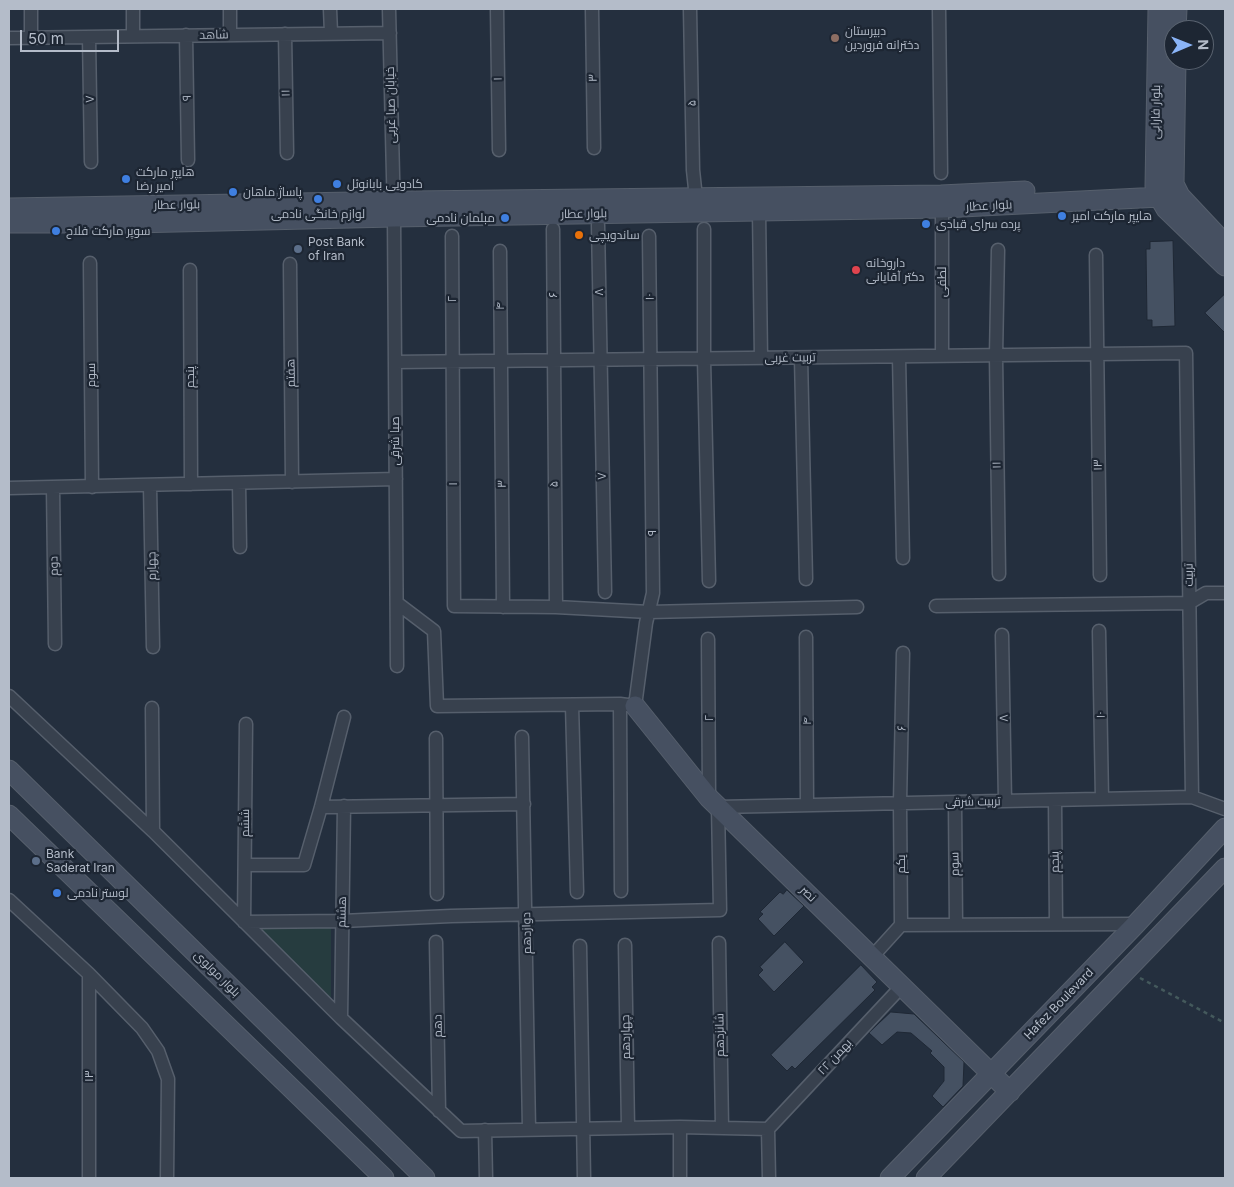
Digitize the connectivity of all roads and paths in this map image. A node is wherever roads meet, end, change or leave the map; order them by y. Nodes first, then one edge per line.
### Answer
1 (31, 9) edge
2 (132, 9) edge
3 (230, 9) edge
4 (330, 9) edge
5 (389, 9) edge
6 (497, 9) edge
7 (592, 9) edge
8 (690, 9) edge
9 (940, 9) edge
10 (1158, 9) edge
11 (331, 33) junction
12 (390, 33) junction
13 (285, 34) junction
14 (186, 35) junction
15 (230, 35) junction
16 (133, 36) junction
17 (89, 37) junction
18 (9, 38) edge
19 (31, 38) junction
20 (1176, 70) edge
21 (594, 148) dead end
22 (499, 150) dead end
23 (287, 153) dead end
24 (188, 160) dead end
25 (91, 162) dead end
26 (941, 173) dead end
27 (1177, 190) junction
28 (1157, 191) junction
29 (696, 198) junction
30 (9, 208) edge
31 (942, 208) junction
32 (393, 209) junction
33 (759, 211) junction
34 (9, 223) edge
35 (598, 225) dead end
36 (553, 229) dead end
37 (704, 229) dead end
38 (452, 236) dead end
39 (649, 236) dead end
40 (1225, 244) edge
41 (998, 250) dead end
42 (500, 251) dead end
43 (1096, 255) dead end
44 (90, 263) dead end
45 (290, 264) dead end
46 (1225, 266) edge
47 (190, 270) dead end
48 (1186, 353) joint
49 (1096, 354) junction
50 (942, 356) junction
51 (996, 356) junction
52 (899, 357) junction
53 (761, 358) junction
54 (801, 358) junction
55 (651, 359) junction
56 (704, 359) junction
57 (553, 360) junction
58 (600, 360) junction
59 (452, 361) junction
60 (501, 361) junction
61 (395, 362) junction
62 (396, 479) junction
63 (292, 482) junction
64 (239, 483) junction
65 (191, 484) junction
66 (150, 486) junction
67 (54, 487) junction
68 (92, 487) junction
69 (9, 488) edge
70 (240, 547) dead end
71 (903, 558) dead end
72 (999, 574) dead end
73 (1100, 575) dead end
74 (806, 579) dead end
75 (709, 580) dead end
76 (605, 592) dead end
77 (1225, 593) edge
78 (397, 603) junction
79 (1189, 603) junction
80 (936, 606) dead end
81 (503, 607) junction
82 (556, 607) junction
83 (857, 607) dead end
84 (648, 612) junction
85 (1100, 631) dead end
86 (1002, 635) dead end
87 (806, 637) dead end
88 (708, 639) dead end
89 (55, 644) dead end
90 (153, 647) dead end
91 (903, 653) dead end
92 (398, 666) dead end
93 (9, 696) edge
94 (572, 705) junction
95 (627, 705) junction
96 (152, 708) dead end
97 (344, 717) dead end
98 (246, 724) dead end
99 (522, 737) dead end
100 (436, 738) dead end
101 (9, 770) edge
102 (1192, 797) junction
103 (1102, 799) junction
104 (1054, 800) junction
105 (1005, 801) junction
106 (713, 802) junction
107 (954, 802) junction
108 (900, 803) junction
109 (524, 804) junction
110 (808, 805) junction
111 (344, 806) junction
112 (437, 806) junction
113 (322, 807) junction
114 (1225, 809) edge
115 (9, 815) edge
116 (1225, 828) edge
117 (153, 831) junction
118 (245, 865) junction
119 (1225, 868) edge
120 (621, 891) dead end
121 (577, 892) dead end
122 (437, 894) dead end
123 (9, 900) edge
124 (527, 914) junction
125 (342, 921) junction
126 (244, 922) junction
127 (1056, 924) junction
128 (1136, 924) junction
129 (901, 925) junction
130 (956, 925) junction
131 (436, 942) dead end
132 (719, 943) dead end
133 (625, 945) dead end
134 (580, 946) dead end
135 (872, 957) junction
136 (1127, 972) junction
137 (89, 974) junction
138 (902, 986) junction
139 (341, 1018) junction
140 (1225, 1023) edge
141 (992, 1073) junction
142 (1010, 1092) junction
143 (357, 1111) junction
144 (439, 1111) junction
145 (680, 1127) junction
146 (722, 1127) junction
147 (583, 1128) junction
148 (628, 1128) junction
149 (529, 1129) junction
150 (768, 1129) junction
151 (485, 1130) junction
152 (337, 1133) junction
153 (89, 1178) edge
154 (168, 1178) edge
155 (384, 1178) edge
156 (425, 1178) edge
157 (486, 1178) edge
158 (584, 1178) edge
159 (680, 1178) edge
160 (769, 1178) edge
161 (890, 1178) edge
162 (926, 1178) edge

1 - 19 street
2 - 16 street
3 - 15 street
4 - 11 street
5 - 12 street, خیابان صبا غربی
6 - 22 street, ۱
7 - 21 street, ۳
8 - 29 street, ۵
9 - 26 street
10 - 28 street, بلوار فارابی
11 - 12 street, شاهد
11 - 13 street, شاهد
12 - 32 street, خیابان صبا غربی
13 - 15 street, شاهد
13 - 23 street, ۱۱
14 - 15 street, شاهد
14 - 16 street, شاهد
14 - 24 street, ۹
16 - 17 street, شاهد
17 - 19 street, شاهد
17 - 25 street, ۷
18 - 19 street, شاهد
20 - 27 street, بلوار فارابی
27 - 28 street, بلوار عطار
27 - 40 street
28 - 29 street, بلوار عطار
28 - 31 street, بلوار عطار
28 - 46 street
29 - 32 street, بلوار عطار
30 - 32 street, بلوار عطار
31 - 33 street, بلوار عطار
31 - 50 street, لطفی
32 - 33 street, بلوار عطار
32 - 34 street, بلوار عطار
32 - 61 street, صبا شرقی
33 - 53 street
35 - 58 street, ۸
36 - 57 street, ۶
37 - 56 street
38 - 59 street, ۲
39 - 55 street, ۱۰
41 - 51 street, ۱۱
42 - 60 street, ۴
43 - 49 street, ۱۳
44 - 68 street, سوم
45 - 63 street, هفتم
47 - 65 street, پنجم
48 - 49 street, تربیت غربی
48 - 79 street, تربیت
49 - 51 street, تربیت غربی
49 - 73 street, ۱۳
50 - 51 street, تربیت غربی
50 - 52 street, تربیت غربی
51 - 72 street, ۱۱
52 - 54 street, تربیت غربی
52 - 71 street
53 - 54 street, تربیت غربی
53 - 56 street, تربیت غربی
54 - 74 street
55 - 56 street, تربیت غربی
55 - 58 street, تربیت غربی
55 - 84 street, ۹
56 - 75 street
57 - 58 street, تربیت غربی
57 - 60 street, تربیت غربی
57 - 82 street, ۵
58 - 76 street, ۷
59 - 60 street, تربیت غربی
59 - 61 street, تربیت غربی
59 - 81 street, ۱
60 - 81 street, ۳
61 - 62 street, صبا شرقی
62 - 63 street
62 - 78 street, صبا شرقی
63 - 64 street
64 - 65 street
64 - 70 street
65 - 66 street
66 - 68 street
66 - 90 street, چهارم
67 - 68 street
67 - 69 street
67 - 89 street, دوم
77 - 79 street
78 - 92 street, صبا شرقی
78 - 94 street
79 - 80 street
79 - 102 street, تربیت
81 - 82 street
82 - 84 street
83 - 84 street
84 - 95 street, ۹
85 - 103 street, ۱۰
86 - 105 street, ۸
87 - 110 street, ۴
88 - 106 street, ۲
91 - 108 street, ۶
93 - 117 street
94 - 95 street
94 - 121 street
95 - 106 street, نصر
95 - 120 street, ۹
96 - 117 street
97 - 113 street
98 - 118 street, ششم
99 - 109 street, دوازدهم
100 - 112 street
101 - 143 street, بلوار مولوی
102 - 103 street, تربیت شرقی
102 - 114 street, تربیت شرقی
103 - 104 street, تربیت شرقی
104 - 105 street, تربیت شرقی
104 - 127 street, پنجم
105 - 107 street, تربیت شرقی
106 - 110 street, تربیت شرقی
106 - 124 street, ۲
106 - 135 street, نصر
107 - 108 street, تربیت شرقی
107 - 130 street, سوم
108 - 110 street, تربیت شرقی
108 - 129 street, یکم
109 - 112 street
109 - 124 street, دوازدهم
111 - 112 street
111 - 113 street
111 - 125 street, هشتم
112 - 122 street
113 - 118 street
115 - 152 street
116 - 128 street, Hafez Boulevard
117 - 126 street
118 - 126 street, ششم
119 - 136 street, Hafez Boulevard
123 - 137 street
124 - 125 street
124 - 149 street, دوازدهم
125 - 126 street
125 - 139 street, هشتم
126 - 139 street
127 - 128 street
127 - 130 street
128 - 141 street, Hafez Boulevard
129 - 130 street
129 - 135 street
131 - 144 street, دهم
132 - 146 street, شانزدهم
133 - 148 street, چهاردهم
134 - 147 street
135 - 138 street, نصر
136 - 140 path
136 - 142 street, Hafez Boulevard
137 - 153 street, ۱۳
137 - 154 street
138 - 141 street, نصر
138 - 150 street, ۲۲ بهمن
139 - 144 street
141 - 142 street, نصر
141 - 161 street, Hafez Boulevard
142 - 162 street, Hafez Boulevard
143 - 152 street
143 - 156 street, بلوار مولوی
144 - 151 street
145 - 146 street
145 - 148 street
145 - 159 street
146 - 150 street
147 - 148 street
147 - 149 street
147 - 158 street
149 - 151 street
150 - 160 street
151 - 157 street
152 - 155 street

